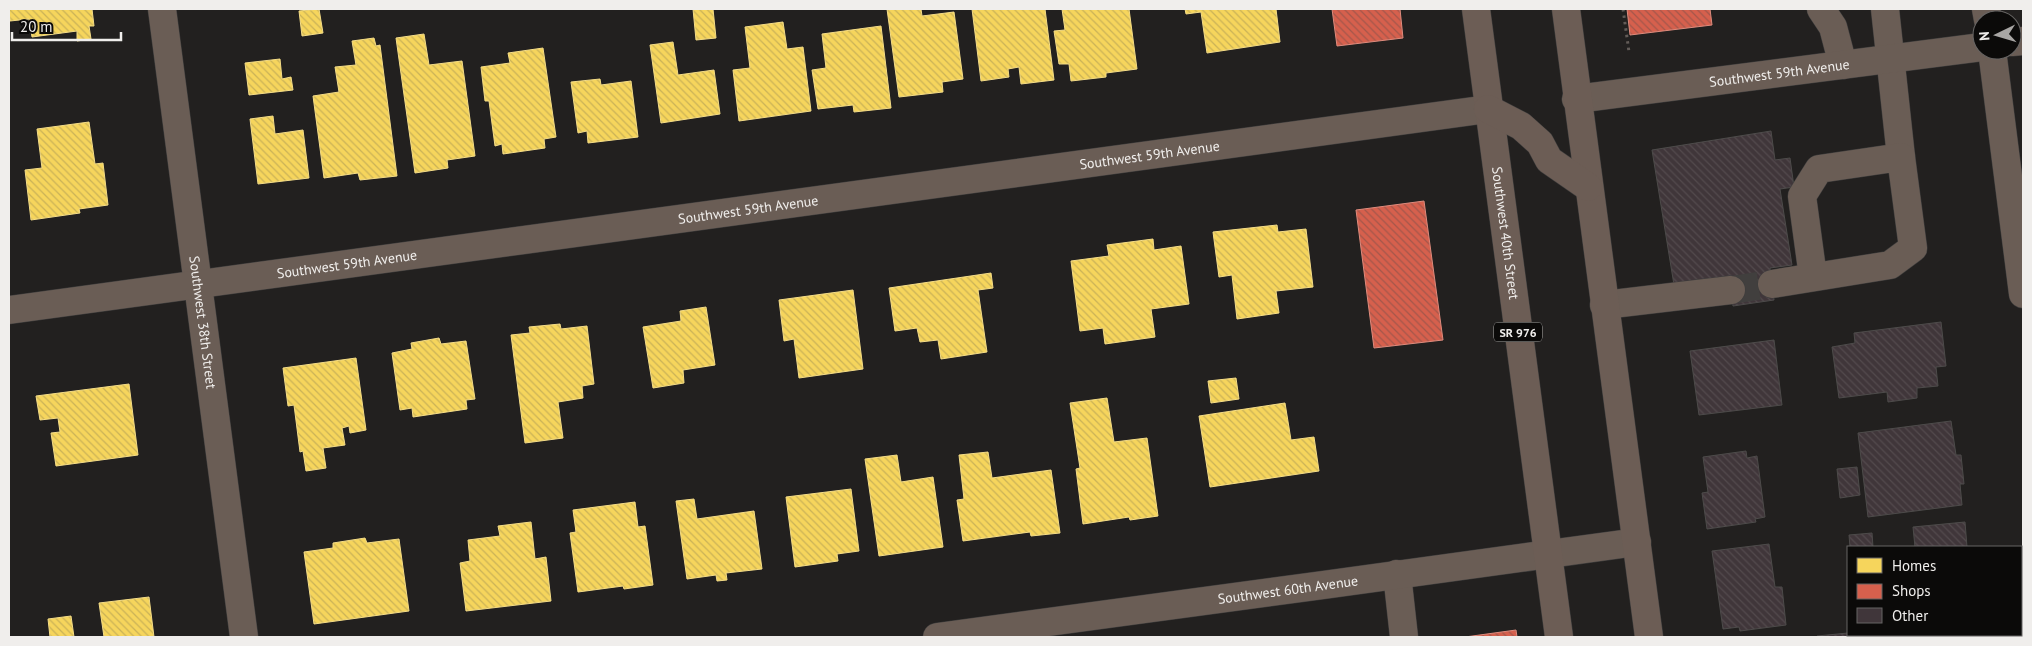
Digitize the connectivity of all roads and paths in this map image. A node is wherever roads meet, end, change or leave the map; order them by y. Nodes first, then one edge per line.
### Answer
1 (162, 9) edge
2 (1476, 9) edge
3 (1566, 9) edge
4 (1623, 9) edge
5 (1821, 9) edge
6 (1885, 9) edge
7 (1972, 47) edge
8 (1629, 52) dead end
9 (1891, 58) junction
10 (1993, 60) edge
11 (1843, 65) junction
12 (1576, 99) junction
13 (1488, 109) junction
14 (1901, 158) junction
15 (1588, 187) junction
16 (1813, 278) junction
17 (1772, 284) tunnel mouth
18 (198, 286) junction
19 (1730, 290) tunnel mouth
20 (2023, 294) edge
21 (1604, 304) junction
22 (9, 310) edge
23 (1637, 542) junction
24 (1549, 554) junction
25 (1397, 574) junction
26 (244, 637) edge
27 (937, 637) edge
28 (1404, 637) edge
29 (1559, 637) edge
30 (1649, 637) edge

1 - 18 street, Southwest 38th Street
2 - 13 main road, Southwest 40th Street / SR 976
3 - 12 main road
4 - 8 path
5 - 11 street
6 - 9 street
7 - 9 street, Southwest 59th Avenue
9 - 11 street, Southwest 59th Avenue
9 - 14 street
10 - 20 street
11 - 12 street, Southwest 59th Avenue
12 - 15 main road
13 - 15 main road
13 - 18 street, Southwest 59th Avenue
13 - 24 main road, Southwest 40th Street / SR 976
14 - 16 street
14 - 16 street
15 - 21 main road
16 - 17 street
18 - 22 street, Southwest 59th Avenue
18 - 26 street, Southwest 38th Street
19 - 21 street
21 - 23 main road
23 - 24 street, Southwest 60th Avenue
23 - 30 main road
24 - 25 street, Southwest 60th Avenue
24 - 29 main road, Southwest 40th Street / SR 976
25 - 27 street, Southwest 60th Avenue
25 - 28 street

